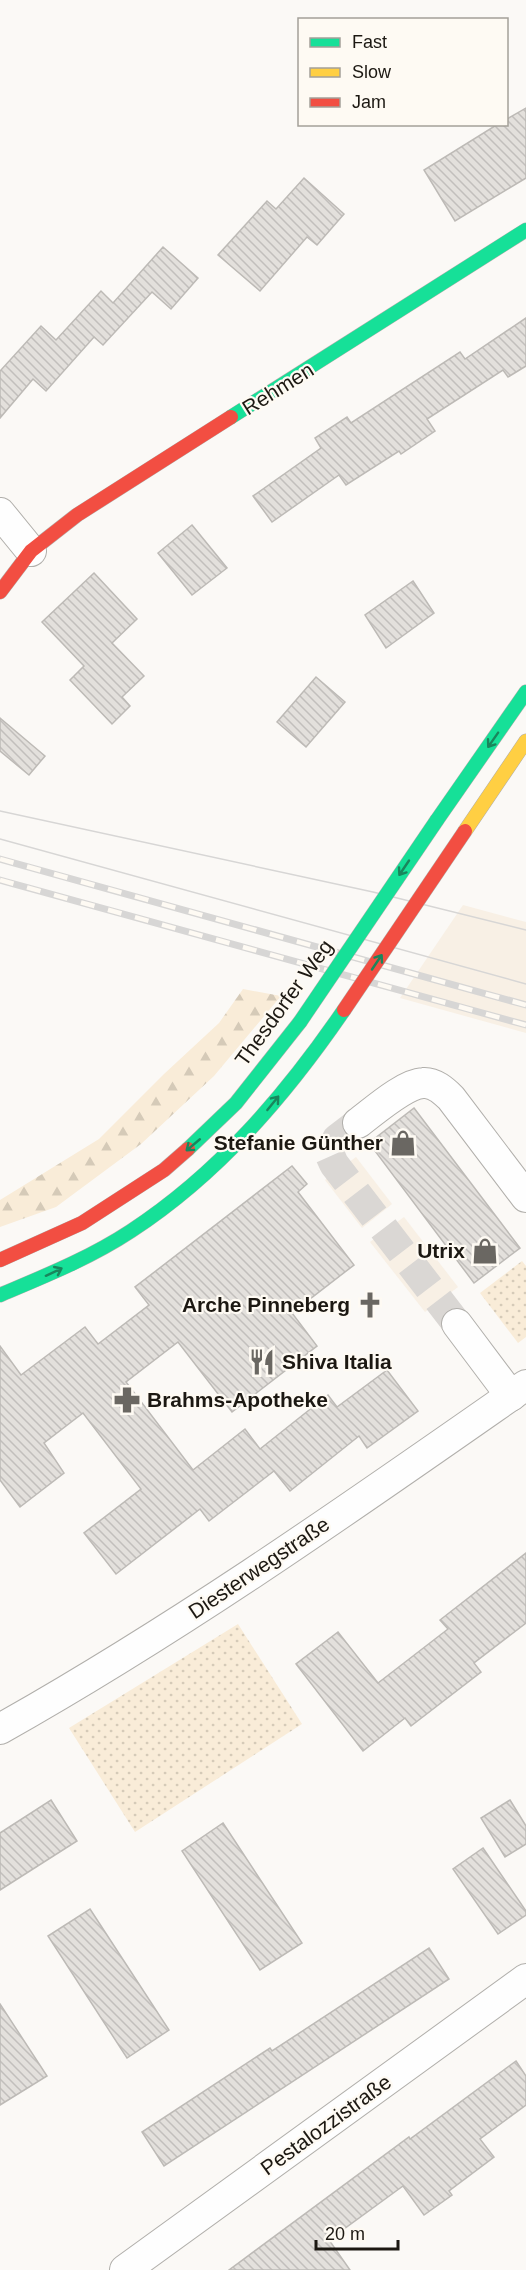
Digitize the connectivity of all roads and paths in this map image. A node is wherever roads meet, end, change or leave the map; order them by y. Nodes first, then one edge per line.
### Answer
1 (526, 230) edge
2 (0, 513) edge
3 (31, 550) junction
4 (0, 592) edge
5 (526, 692) edge
6 (526, 741) edge
7 (358, 1123) tunnel mouth
8 (526, 1197) edge
9 (0, 1260) edge
10 (0, 1295) edge
11 (457, 1324) tunnel mouth
12 (518, 1390) edge
13 (0, 1729) edge
14 (522, 1991) edge
15 (125, 2270) edge

1 - 3 street, Rehmen
2 - 3 street
3 - 4 street, Rehmen
5 -> 9 street, Thesdorfer Weg, bridge
10 -> 6 street, bridge
7 - 8 street
11 - 12 street, Diesterwegstraße
12 - 13 street, Diesterwegstraße
14 - 15 street, Pestalozzistraße

